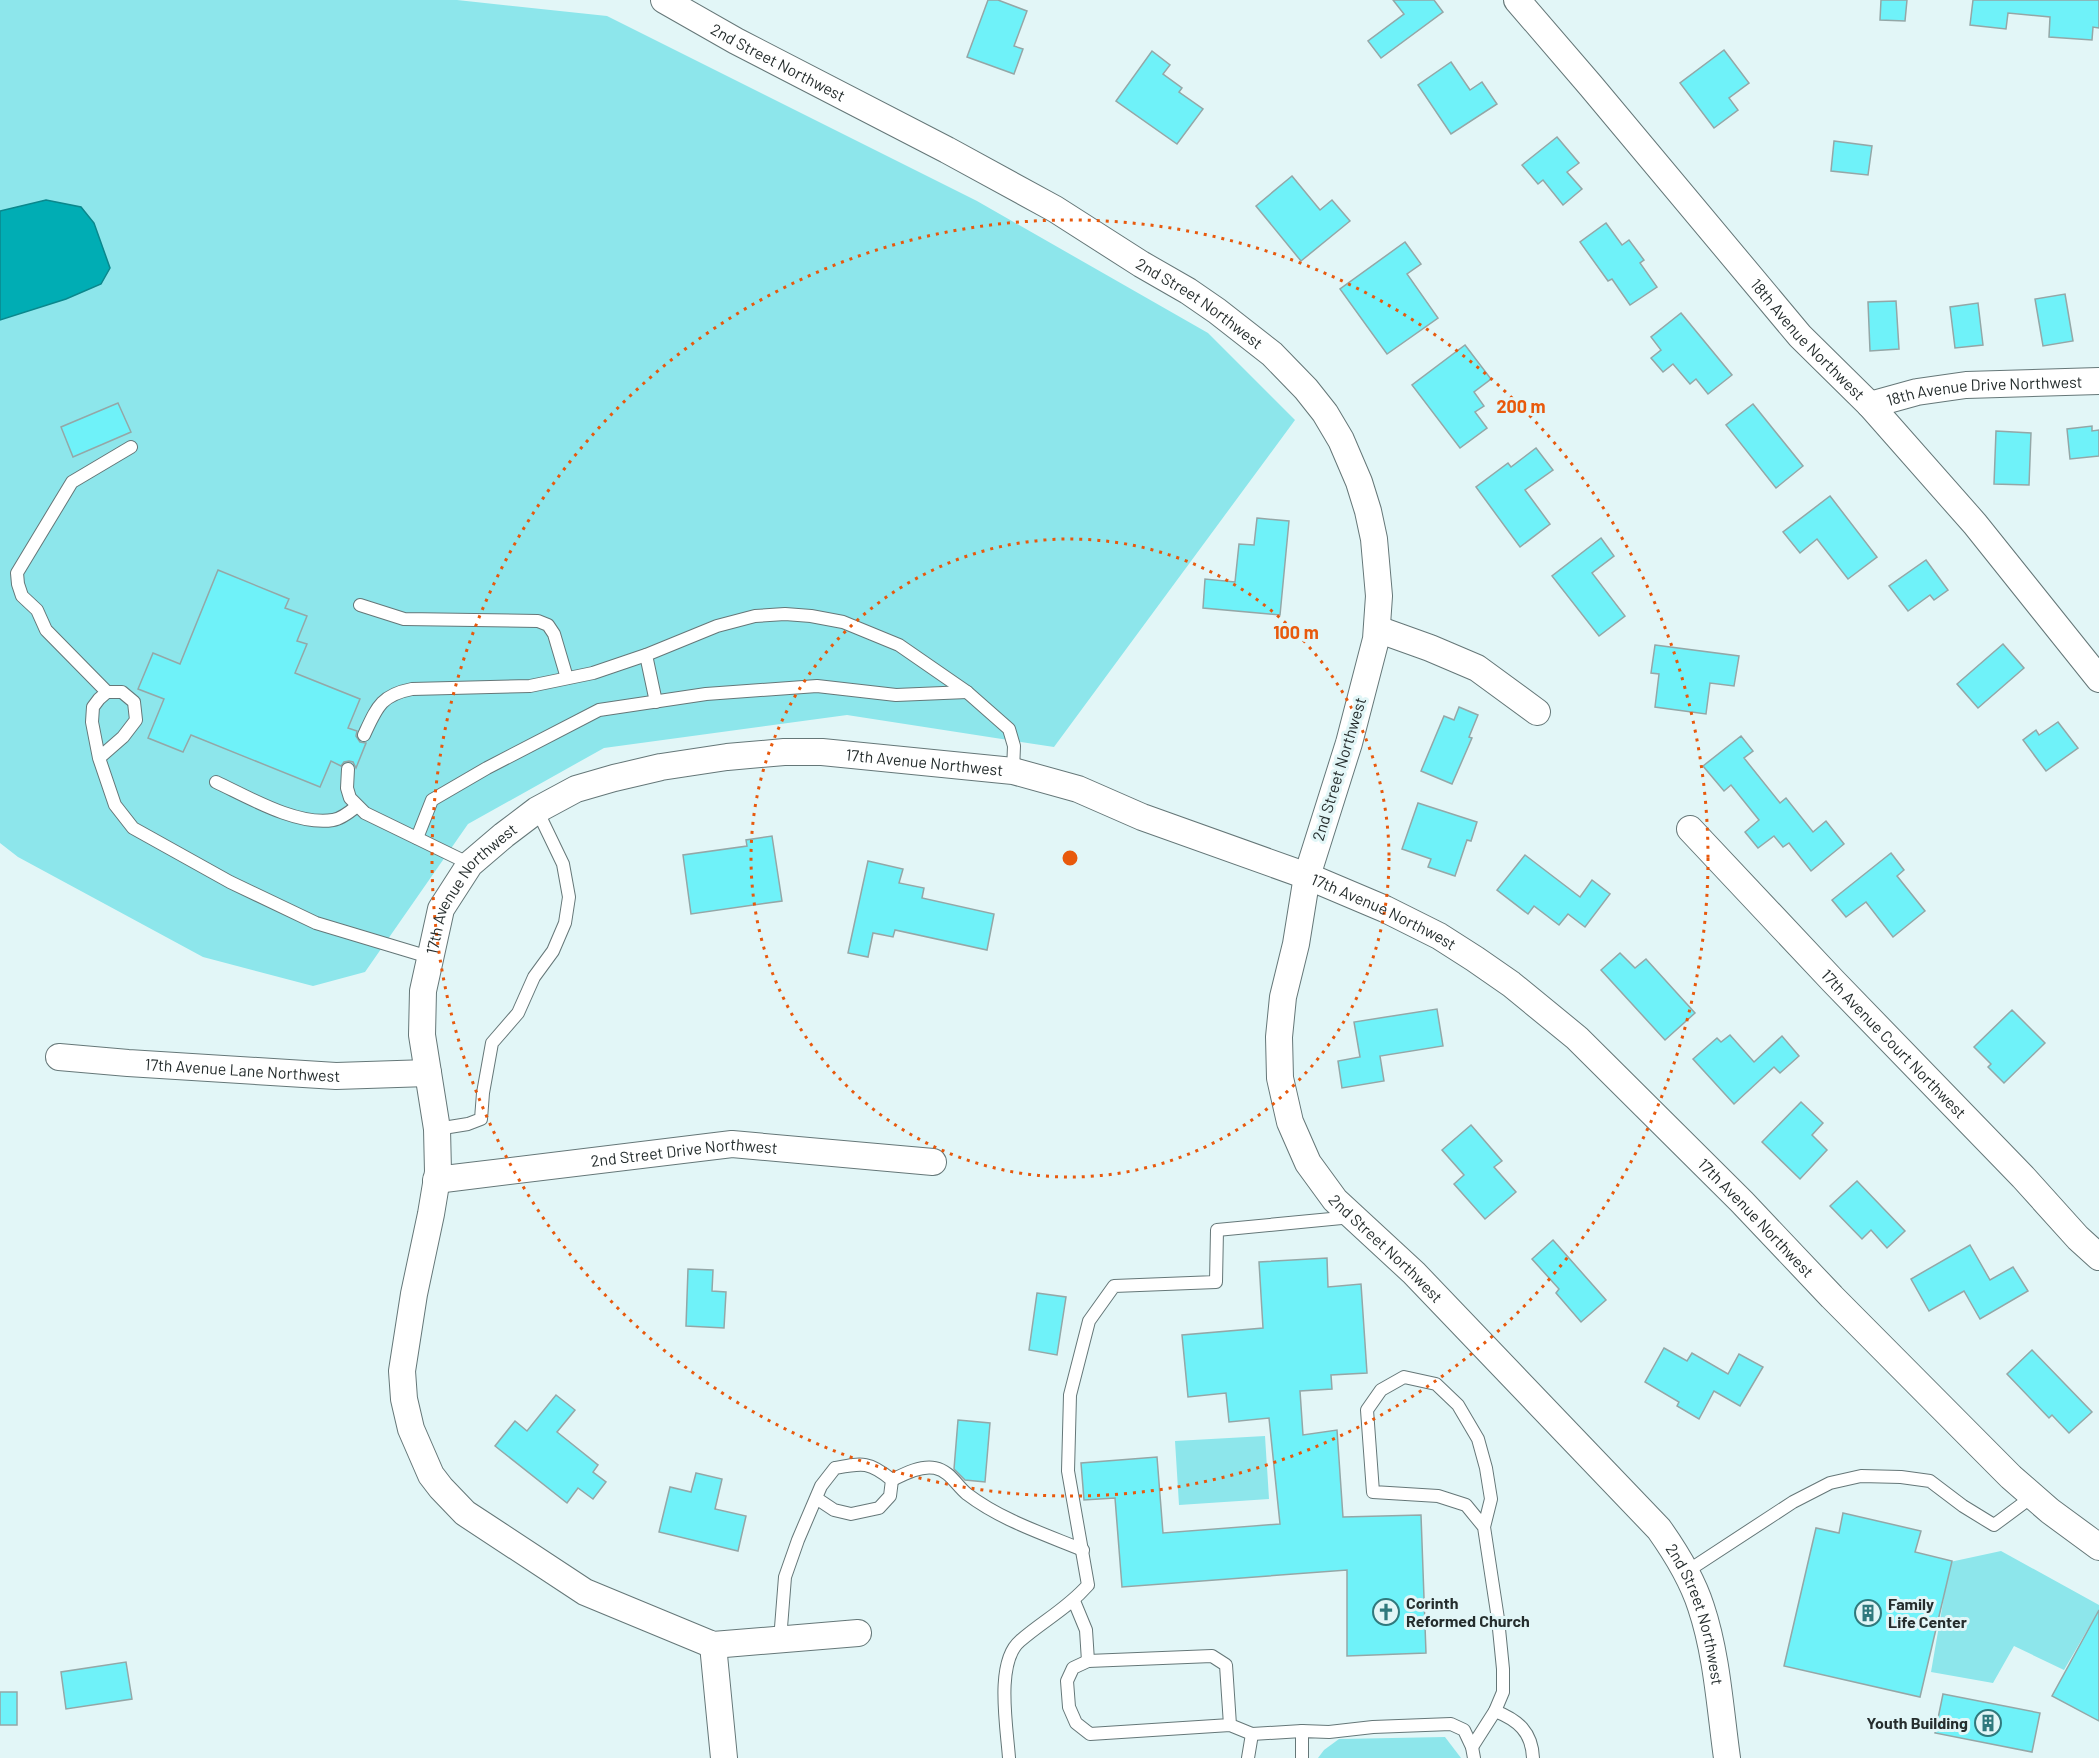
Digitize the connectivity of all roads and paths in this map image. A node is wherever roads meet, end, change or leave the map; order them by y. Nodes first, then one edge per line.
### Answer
1 (664, 0) edge
2 (1517, 0) edge
3 (2099, 381) edge
4 (1870, 405) junction
5 (131, 447) dead end
6 (360, 605) dead end
7 (1377, 629) junction
8 (646, 655) junction
9 (567, 678) junction
10 (2099, 679) edge
11 (967, 692) junction
12 (107, 693) junction
13 (656, 702) junction
14 (1537, 712) dead end
15 (364, 735) dead end
16 (99, 759) junction
17 (348, 769) dead end
18 (1013, 771) junction
19 (216, 782) dead end
20 (357, 806) junction
21 (537, 810) junction
22 (1690, 829) dead end
23 (417, 838) junction
24 (470, 864) junction
25 (1307, 876) junction
26 (429, 957) junction
27 (59, 1057) dead end
28 (428, 1073) junction
29 (437, 1129) junction
30 (933, 1162) dead end
31 (436, 1180) junction
32 (1353, 1216) junction
33 (2099, 1257) edge
34 (891, 1480) junction
35 (2032, 1496) junction
36 (816, 1498) junction
37 (1484, 1527) junction
38 (2099, 1547) edge
39 (1083, 1550) junction
40 (1686, 1572) junction
41 (1074, 1601) junction
42 (858, 1633) dead end
43 (780, 1640) junction
44 (713, 1646) junction
45 (1088, 1661) junction
46 (1495, 1711) junction
47 (1230, 1725) junction
48 (1302, 1731) junction
49 (1252, 1734) junction
50 (1473, 1752) edge
51 (724, 1758) edge
52 (1009, 1758) edge
53 (1248, 1758) edge
54 (1302, 1758) edge
55 (1533, 1758) edge
56 (1727, 1758) edge

1 - 7 street, 2nd Street Northwest
2 - 4 street, 18th Avenue Northwest
3 - 4 street, 18th Avenue Drive Northwest
4 - 10 street, 18th Avenue Northwest
5 - 12 lane
6 - 9 lane
7 - 14 street
7 - 25 street, 2nd Street Northwest
8 - 9 lane
8 - 11 lane
8 - 13 lane
9 - 15 lane
11 - 13 lane
11 - 18 lane
12 - 16 lane
12 - 16 lane
13 - 23 lane
16 - 26 lane
17 - 20 lane
18 - 21 street, 17th Avenue Northwest
18 - 25 street, 17th Avenue Northwest
19 - 20 lane
20 - 23 lane
21 - 24 street, 17th Avenue Northwest
21 - 29 lane
22 - 33 street, 17th Avenue Court Northwest
23 - 24 lane
24 - 26 street, 17th Avenue Northwest
25 - 32 street, 2nd Street Northwest
25 - 35 street, 17th Avenue Northwest
26 - 28 street, 17th Avenue Northwest
27 - 28 street, 17th Avenue Lane Northwest
28 - 29 street, 17th Avenue Northwest
29 - 31 street, 17th Avenue Northwest
30 - 31 street, 2nd Street Drive Northwest
31 - 44 street, 17th Avenue Northwest
32 - 39 lane
32 - 40 street, 2nd Street Northwest
34 - 36 lane
34 - 36 lane
34 - 39 lane
35 - 38 street, 17th Avenue Northwest
35 - 40 lane
36 - 43 lane
37 - 37 lane
37 - 46 lane
39 - 41 lane
40 - 56 street, 2nd Street Northwest
41 - 45 lane
41 - 52 lane
42 - 43 street
43 - 44 street
44 - 51 street
45 - 47 lane
45 - 47 lane
46 - 50 lane
46 - 55 lane
47 - 49 lane
48 - 49 lane
48 - 50 lane
48 - 54 lane
49 - 53 lane

